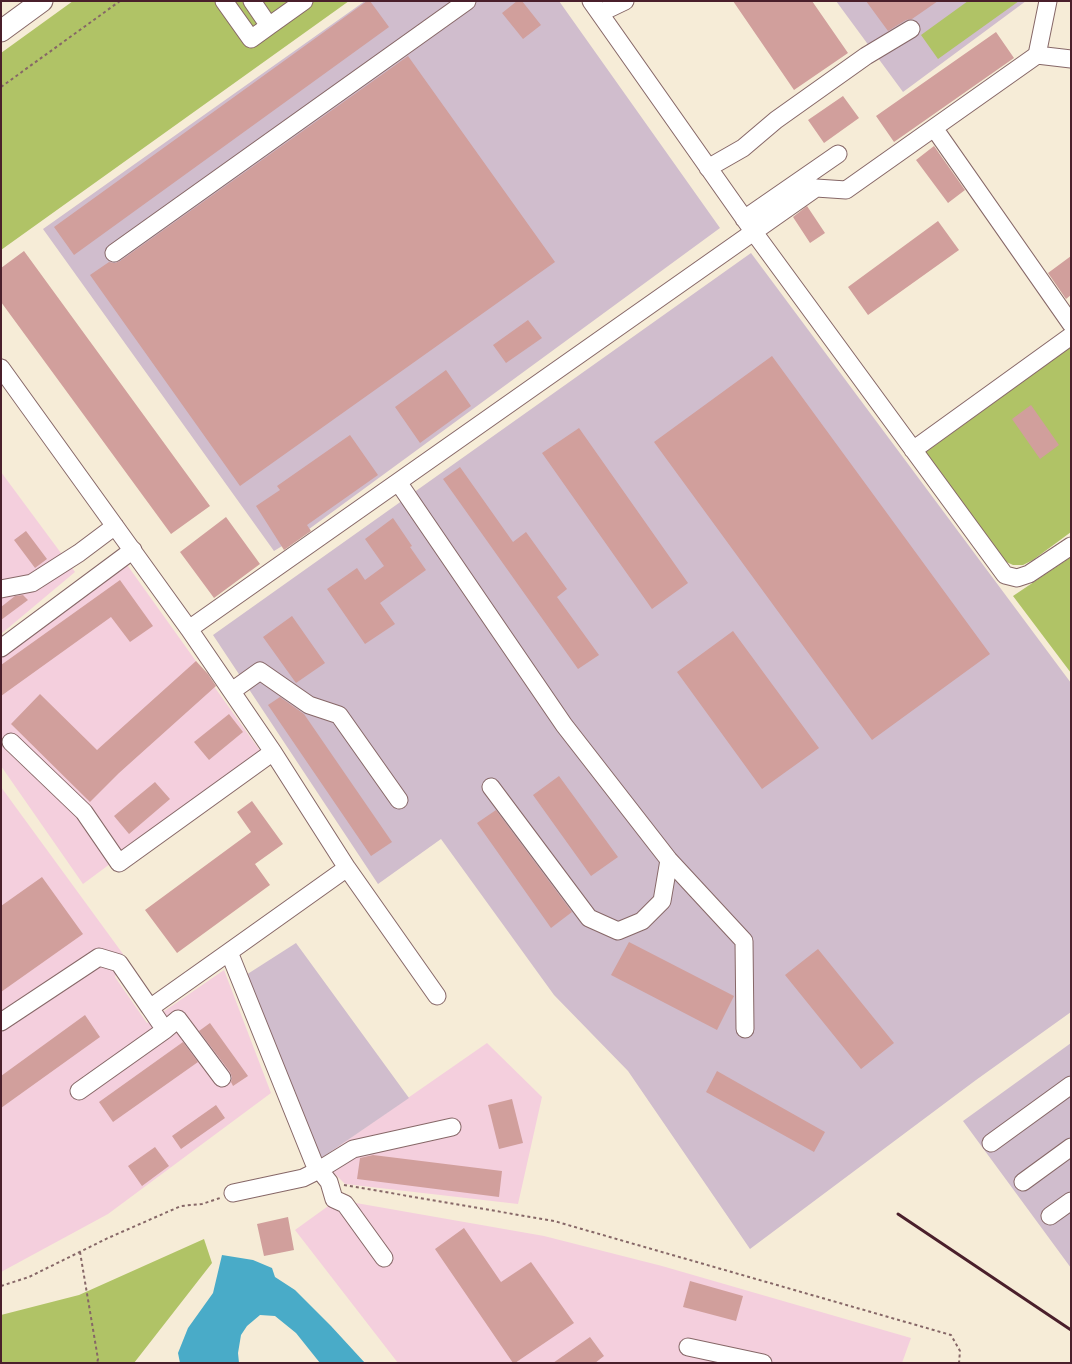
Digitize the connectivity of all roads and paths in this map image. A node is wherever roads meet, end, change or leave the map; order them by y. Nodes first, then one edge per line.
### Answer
1 (42, 1) edge
2 (120, 1) edge
3 (224, 1) edge
4 (252, 1) edge
5 (304, 1) edge
6 (467, 1) edge
7 (626, 1) edge
8 (1048, 1) edge
9 (595, 7) edge
10 (269, 26) junction
11 (911, 29) dead end
12 (1, 31) edge
13 (1037, 55) junction
14 (1071, 59) edge
15 (1, 87) edge
16 (934, 128) junction
17 (838, 154) dead end
18 (708, 168) junction
19 (748, 225) junction
20 (114, 253) dead end
21 (1071, 324) edge
22 (1071, 336) edge
23 (1, 368) edge
24 (913, 450) junction
25 (398, 482) junction
26 (115, 526) junction
27 (1071, 546) edge
28 (133, 550) junction
29 (1049, 561) junction
30 (1071, 563) edge
31 (1, 589) edge
32 (189, 629) junction
33 (1, 648) edge
34 (232, 691) junction
35 (11, 742) dead end
36 (273, 752) junction
37 (491, 787) dead end
38 (399, 800) dead end
39 (669, 860) junction
40 (347, 868) junction
41 (229, 952) junction
42 (437, 996) dead end
43 (150, 1008) junction
44 (1, 1022) edge
45 (745, 1029) dead end
46 (165, 1030) junction
47 (222, 1078) dead end
48 (1071, 1085) edge
49 (79, 1091) dead end
50 (452, 1127) dead end
51 (992, 1143) dead end
52 (1071, 1147) edge
53 (324, 1176) junction
54 (1023, 1182) dead end
55 (233, 1194) joint
56 (1071, 1201) edge
57 (1050, 1216) dead end
58 (80, 1252) junction
59 (384, 1258) dead end
60 (1, 1286) edge
61 (688, 1347) dead end
62 (97, 1363) edge
63 (763, 1363) edge
64 (959, 1363) edge

1 - 12 main road
2 - 15 path
3 - 10 street
4 - 10 street
5 - 10 street
6 - 20 street
7 - 9 street
8 - 13 street
9 - 18 street
11 - 18 street
13 - 14 street
13 - 16 street
16 - 19 street
16 - 21 street
17 - 19 street
18 - 19 street
19 - 24 street
19 - 25 street
22 - 24 street
23 - 26 street
24 - 29 street
25 - 32 street
25 - 39 street
26 - 28 street
26 - 31 street
27 - 29 street
28 - 32 street
28 - 33 street
29 - 30 street
32 - 34 street
34 - 36 street
34 - 38 street
35 - 36 street
36 - 40 street
37 - 39 street
39 - 45 street
40 - 41 street
40 - 42 street
41 - 43 street
41 - 53 street
43 - 44 street
43 - 46 street
46 - 47 street
46 - 49 street
48 - 51 street
50 - 53 street
52 - 54 street
53 - 55 street
53 - 59 street
53 - 64 path
55 - 58 path
56 - 57 street
58 - 60 path
58 - 62 path
61 - 63 street

